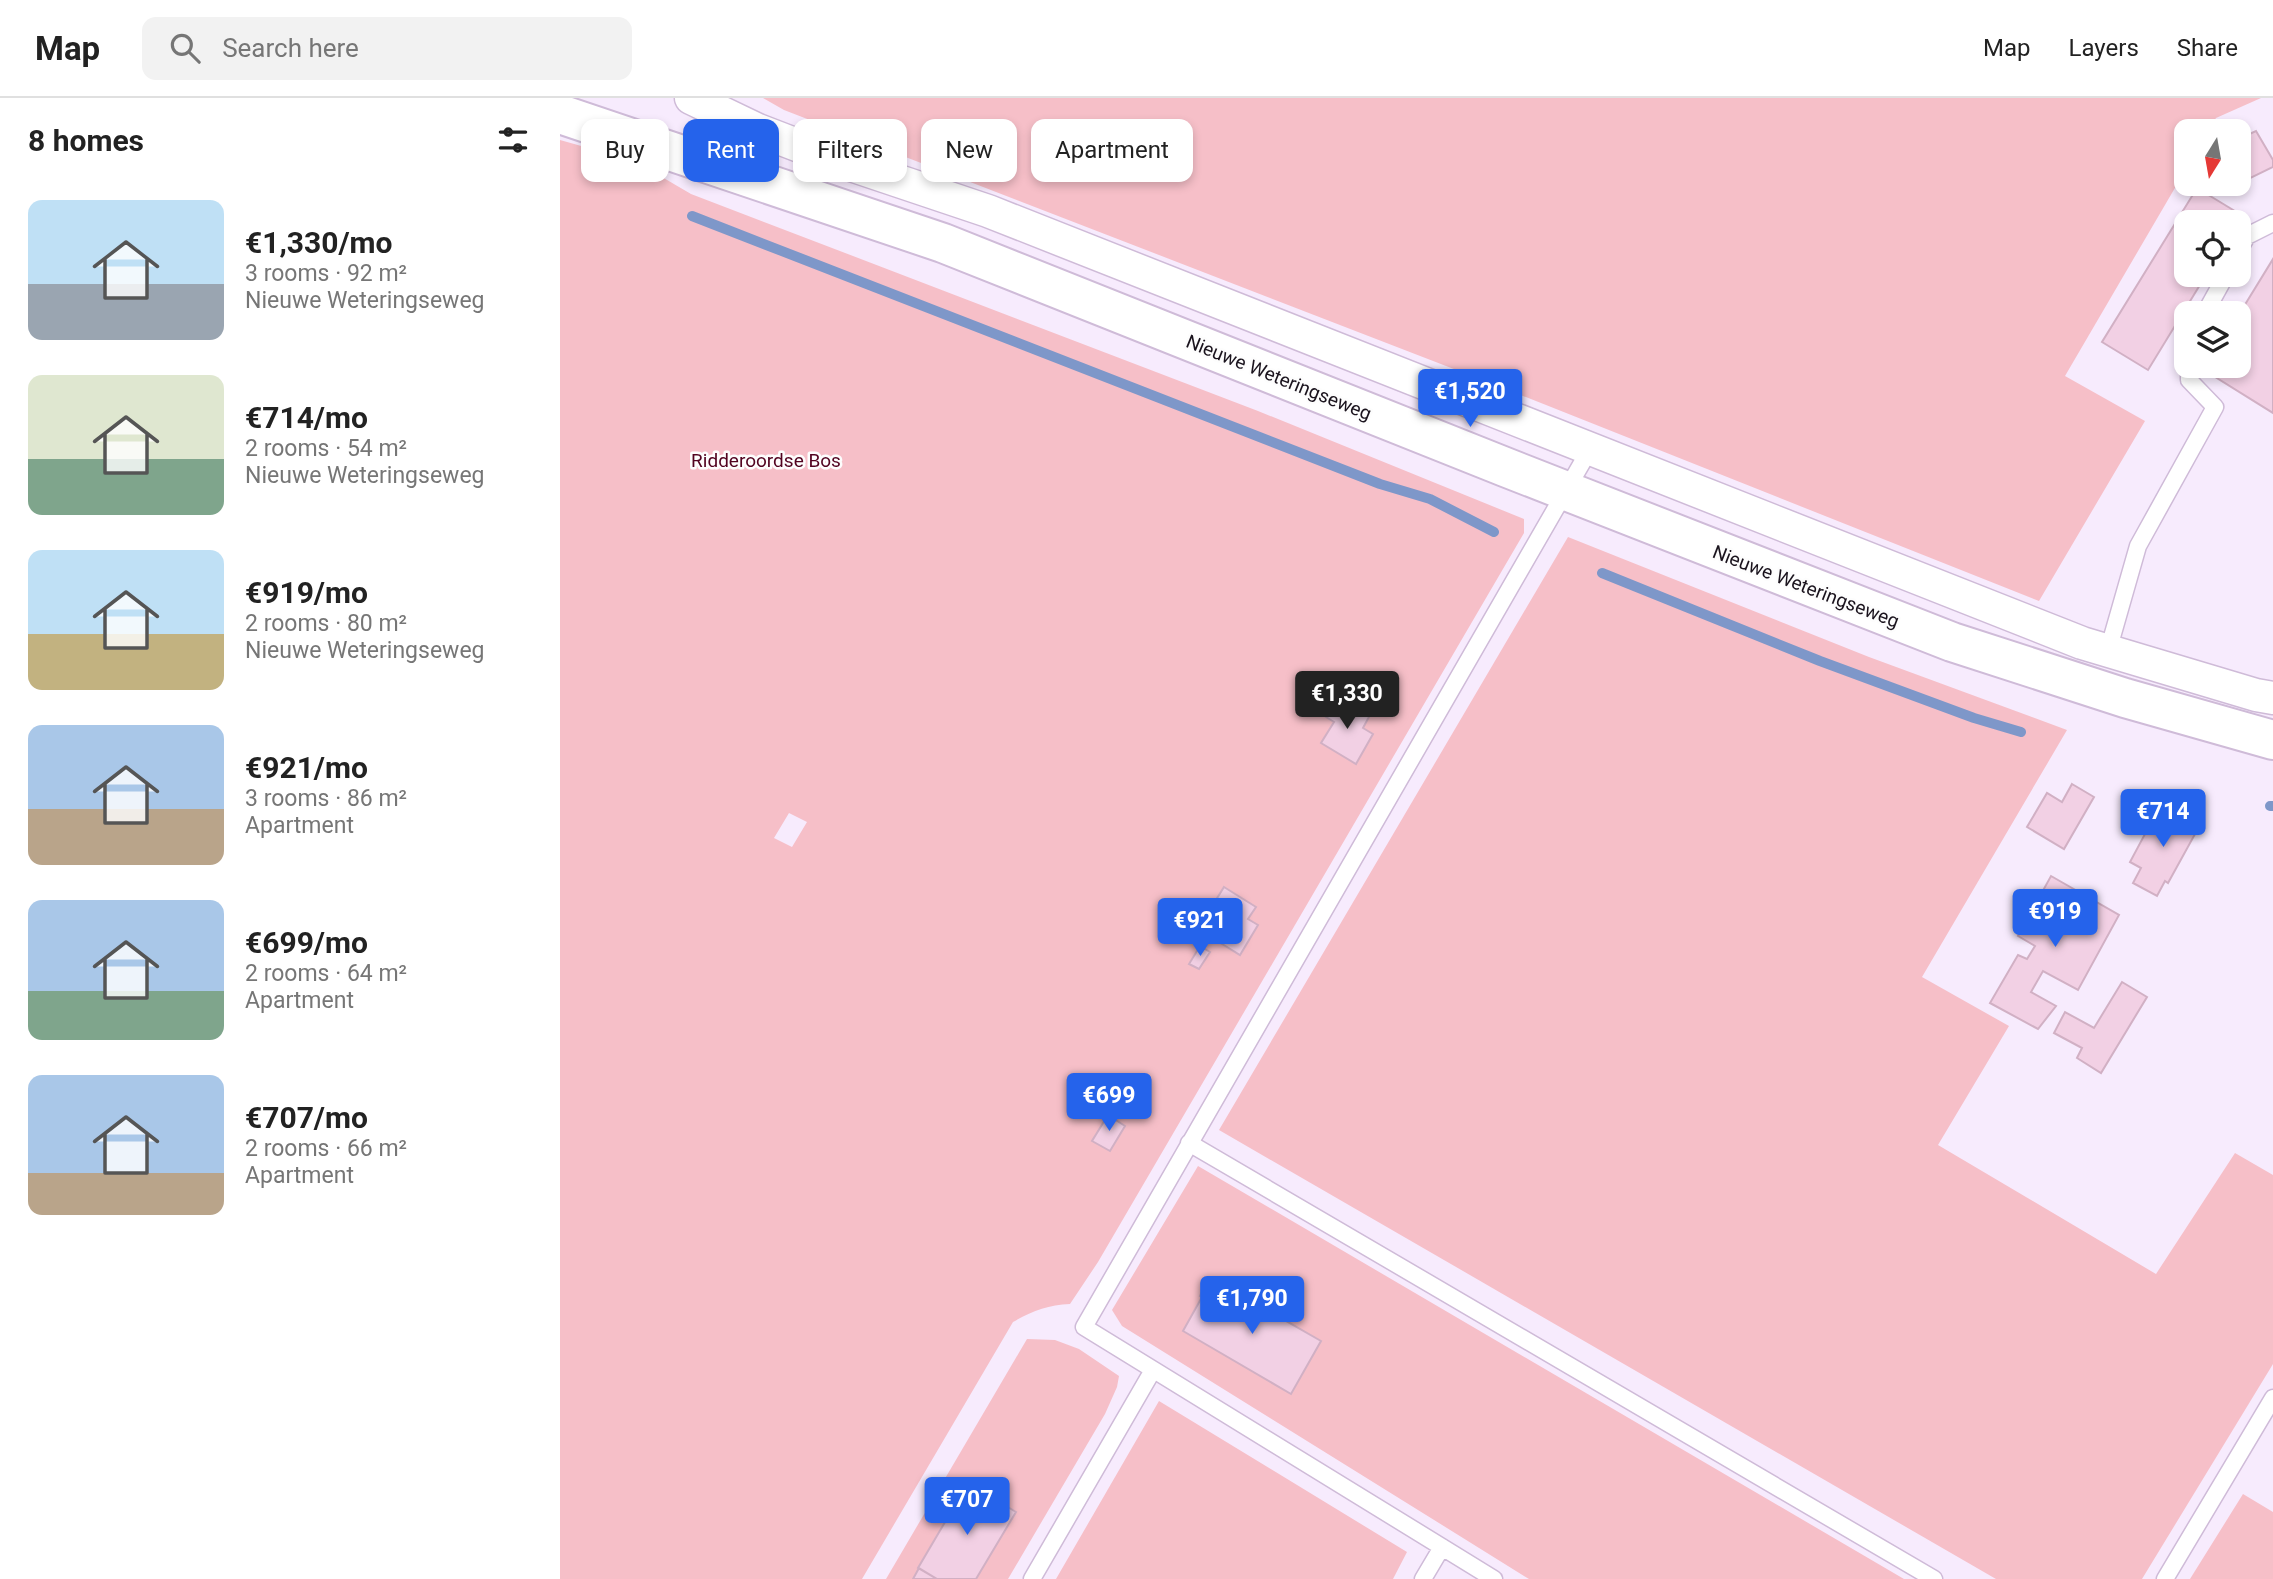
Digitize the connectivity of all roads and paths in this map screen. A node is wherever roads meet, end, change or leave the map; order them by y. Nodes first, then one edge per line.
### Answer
1 (691, 98) edge
2 (560, 114) edge
3 (2273, 223) edge
4 (2251, 234) edge
5 (2189, 378) edge
6 (1590, 449) junction
7 (1566, 492) junction
8 (2108, 651) junction
9 (2273, 698) edge
10 (2273, 740) edge
11 (1189, 1143) junction
12 (1153, 1370) junction
13 (2273, 1398) edge
14 (1442, 1547) junction
15 (1032, 1579) edge
16 (1423, 1579) edge
17 (1494, 1579) edge
18 (1934, 1579) edge
19 (2165, 1579) edge

1 - 6 street
2 - 7 main road, Nieuwe Weteringseweg
3 - 4 lane
5 - 8 lane
6 - 7 lane
6 - 8 street
7 - 10 main road, Nieuwe Weteringseweg
7 - 11 lane
8 - 9 street
11 - 12 lane
11 - 18 lane
12 - 14 lane
12 - 15 lane
13 - 19 lane
14 - 16 lane
14 - 17 lane

